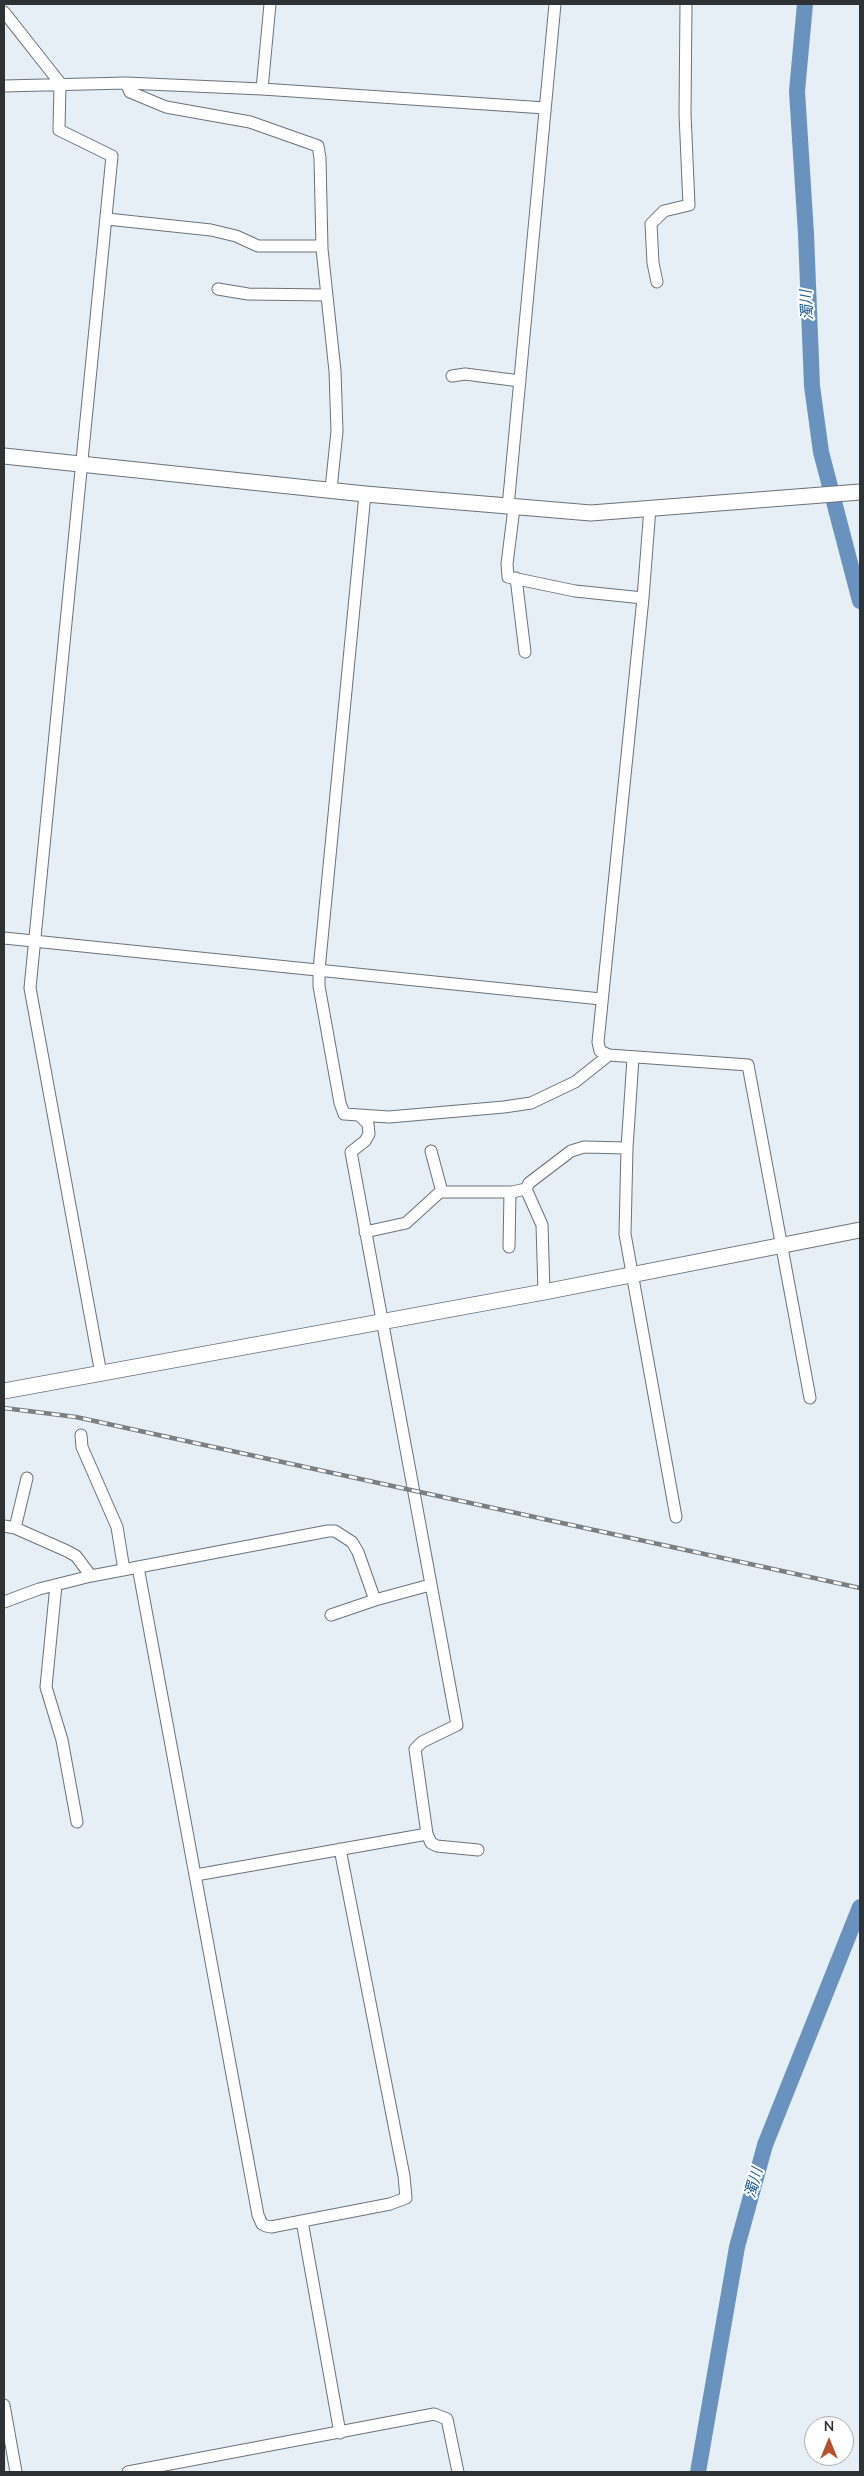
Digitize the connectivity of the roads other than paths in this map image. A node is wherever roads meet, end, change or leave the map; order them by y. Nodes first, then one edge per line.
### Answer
1 (270, 4) edge
2 (555, 4) edge
3 (686, 4) edge
4 (4, 12) edge
5 (60, 83) junction
6 (126, 83) junction
7 (4, 86) edge
8 (262, 89) junction
9 (545, 108) junction
10 (107, 219) junction
11 (322, 246) junction
12 (658, 282) dead end
13 (218, 289) dead end
14 (326, 295) junction
15 (452, 376) dead end
16 (520, 380) junction
17 (4, 456) edge
18 (82, 464) junction
19 (330, 489) junction
20 (860, 492) edge
21 (365, 494) junction
22 (511, 508) junction
23 (650, 508) junction
24 (516, 578) junction
25 (643, 598) junction
26 (525, 652) dead end
27 (4, 938) edge
28 (35, 942) junction
29 (319, 970) junction
30 (601, 999) junction
31 (609, 1055) junction
32 (632, 1058) junction
33 (360, 1116) junction
34 (627, 1148) junction
35 (431, 1151) dead end
36 (526, 1189) junction
37 (442, 1192) junction
38 (510, 1192) junction
39 (860, 1230) edge
40 (365, 1232) junction
41 (780, 1246) junction
42 (510, 1247) dead end
43 (633, 1274) junction
44 (544, 1292) junction
45 (382, 1321) junction
46 (101, 1374) junction
47 (4, 1391) edge
48 (810, 1398) dead end
49 (81, 1435) dead end
50 (27, 1478) dead end
51 (676, 1517) dead end
52 (10, 1527) edge
53 (138, 1567) junction
54 (124, 1570) junction
55 (90, 1576) junction
56 (56, 1585) junction
57 (430, 1585) junction
58 (375, 1600) junction
59 (4, 1602) edge
60 (331, 1615) dead end
61 (77, 1822) dead end
62 (427, 1834) junction
63 (340, 1849) junction
64 (478, 1850) dead end
65 (196, 1875) junction
66 (302, 2221) junction
67 (4, 2406) edge
68 (340, 2433) junction
69 (16, 2472) edge
70 (128, 2472) edge
71 (458, 2472) edge

1 - 8 street
2 - 9 street
3 - 12 street
4 - 5 street
5 - 6 street
5 - 7 street
5 - 10 street
6 - 8 street
6 - 11 street
8 - 9 street
9 - 16 street
10 - 11 street
10 - 18 street
11 - 14 street
13 - 14 street
14 - 19 street
15 - 16 street
16 - 22 street
17 - 18 street
18 - 19 street
18 - 28 street
19 - 21 street
20 - 23 street
21 - 22 street
21 - 29 street
22 - 23 street
22 - 24 street
23 - 25 street
24 - 25 street
24 - 26 street
25 - 30 street
27 - 28 street
28 - 29 street
28 - 46 street
29 - 30 street
29 - 33 street
30 - 31 street
31 - 32 street
31 - 33 street
32 - 34 street
32 - 41 street
33 - 40 street
34 - 36 street
34 - 43 street
35 - 37 street
36 - 38 street
36 - 44 street
37 - 38 street
37 - 40 street
38 - 42 street
39 - 41 street
40 - 45 street
41 - 43 street
41 - 48 street
43 - 44 street
43 - 51 street
44 - 45 street
45 - 46 street
45 - 57 street
46 - 47 street
49 - 54 street
50 - 52 street
52 - 55 street
53 - 54 street
53 - 58 street
53 - 65 street
54 - 55 street
55 - 56 street
56 - 59 street
56 - 61 street
57 - 58 street
57 - 62 street
58 - 60 street
62 - 63 street
62 - 64 street
63 - 65 street
63 - 66 street
65 - 66 street
66 - 68 street
67 - 69 street
68 - 70 street
68 - 71 street

